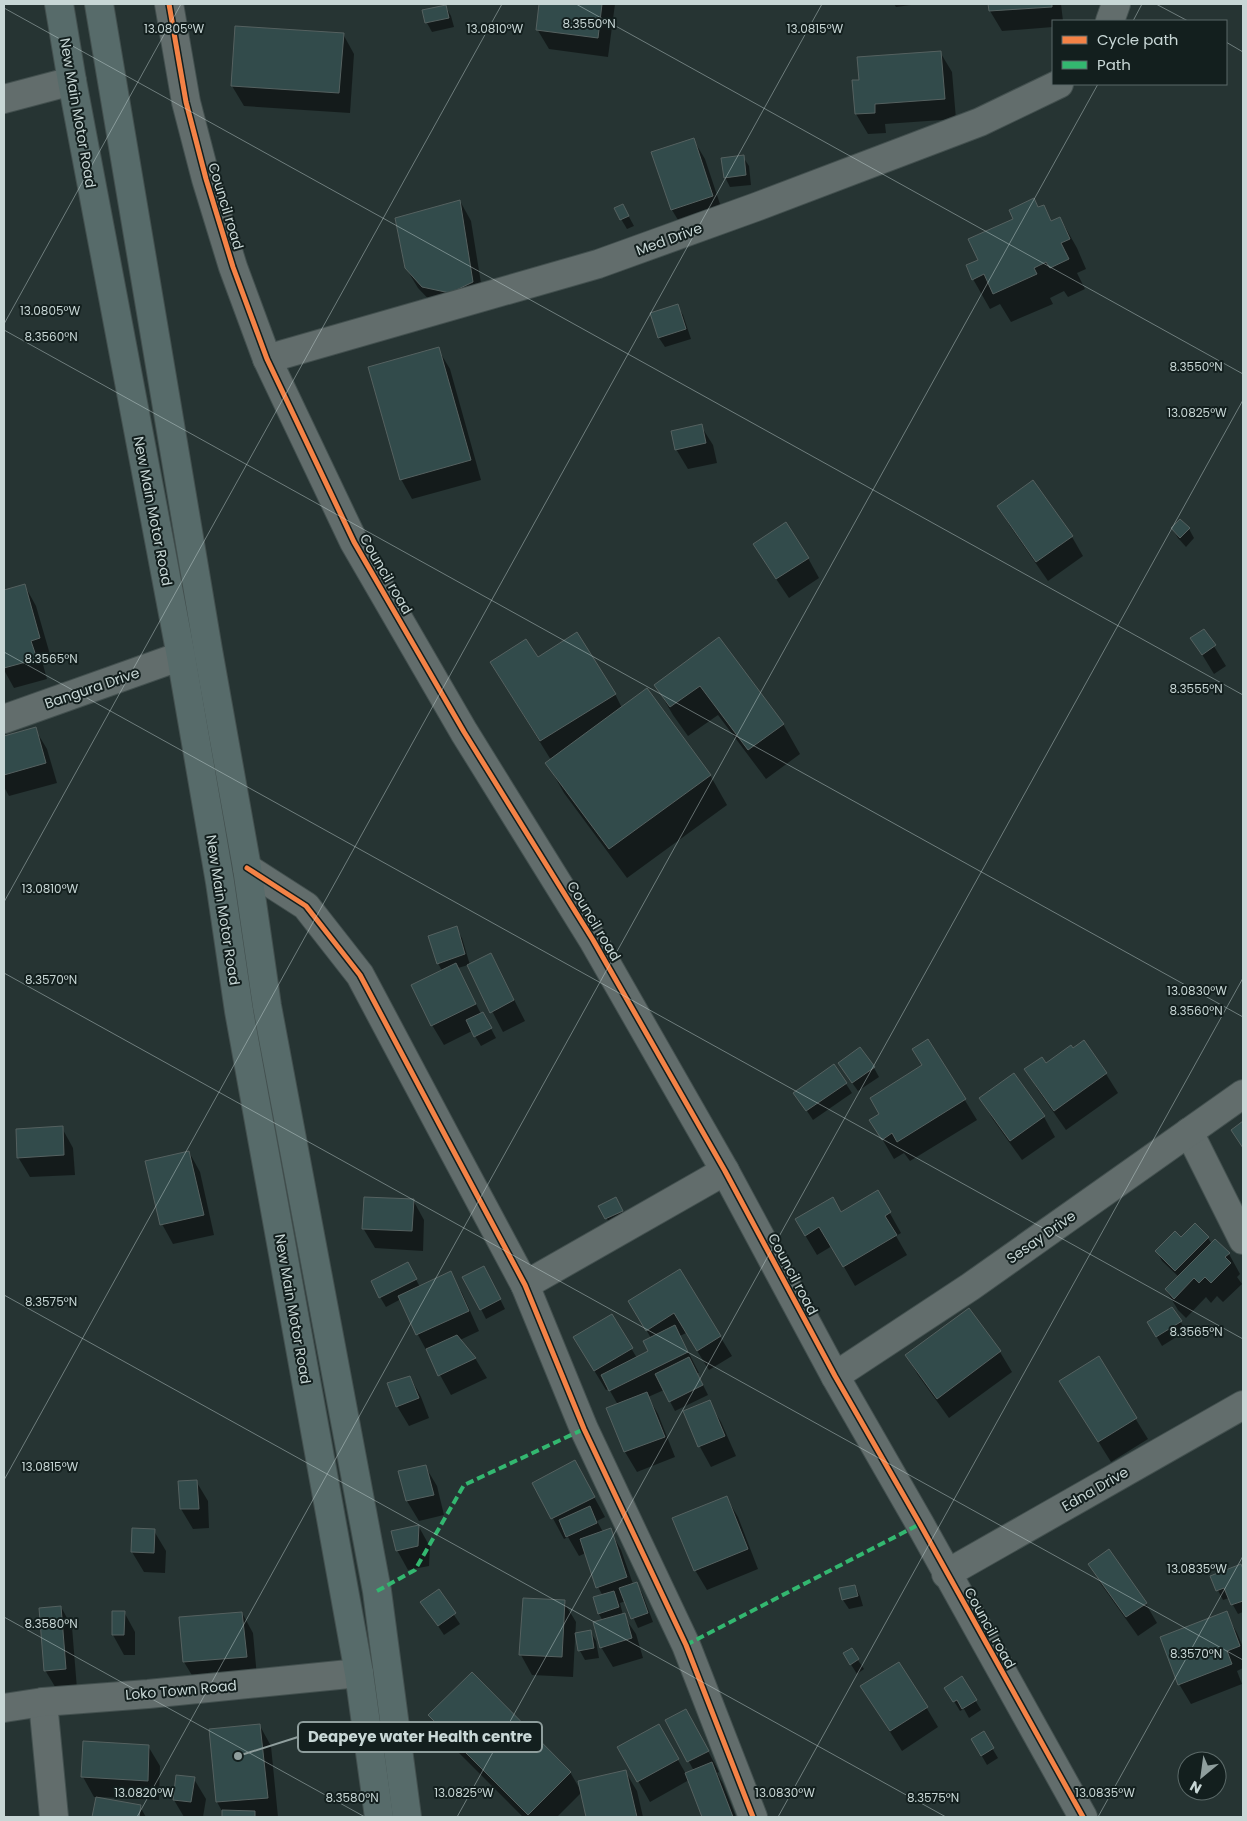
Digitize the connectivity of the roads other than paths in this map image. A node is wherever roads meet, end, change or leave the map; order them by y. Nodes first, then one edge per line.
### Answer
1 (59, 4) edge
2 (100, 4) edge
3 (169, 4) edge
4 (1116, 4) edge
5 (1110, 20) edge
6 (72, 81) junction
7 (1057, 85) edge
8 (4, 99) edge
9 (267, 359) junction
10 (181, 656) junction
11 (4, 718) edge
12 (248, 868) junction
13 (1243, 1094) edge
14 (1189, 1132) junction
15 (725, 1171) junction
16 (1243, 1240) edge
17 (525, 1285) junction
18 (835, 1376) junction
19 (1243, 1405) edge
20 (946, 1574) junction
21 (359, 1673) junction
22 (44, 1702) junction
23 (4, 1708) edge
24 (54, 1817) edge
25 (379, 1817) edge
26 (406, 1817) edge
27 (753, 1817) edge
28 (1083, 1817) edge

1 - 6 highway, New Main Motor Road
2 - 12 highway, New Main Motor Road
3 - 9 street, Council road
4 - 5 street
6 - 8 street
6 - 10 highway, New Main Motor Road
7 - 9 street, Med Drive
9 - 15 street, Council road
10 - 11 street, Bangura Drive
10 - 21 highway, New Main Motor Road
12 - 17 street
12 - 26 highway, New Main Motor Road
13 - 14 street, Sesay Drive
14 - 16 street
14 - 18 street, Sesay Drive
15 - 17 street
15 - 18 street, Council road
17 - 27 street
18 - 20 street, Council road
19 - 20 street, Edna Drive
20 - 28 street, Council road
21 - 22 street, Loko Town Road
21 - 25 highway, New Main Motor Road
22 - 23 street, Loko Town Road
22 - 24 street

